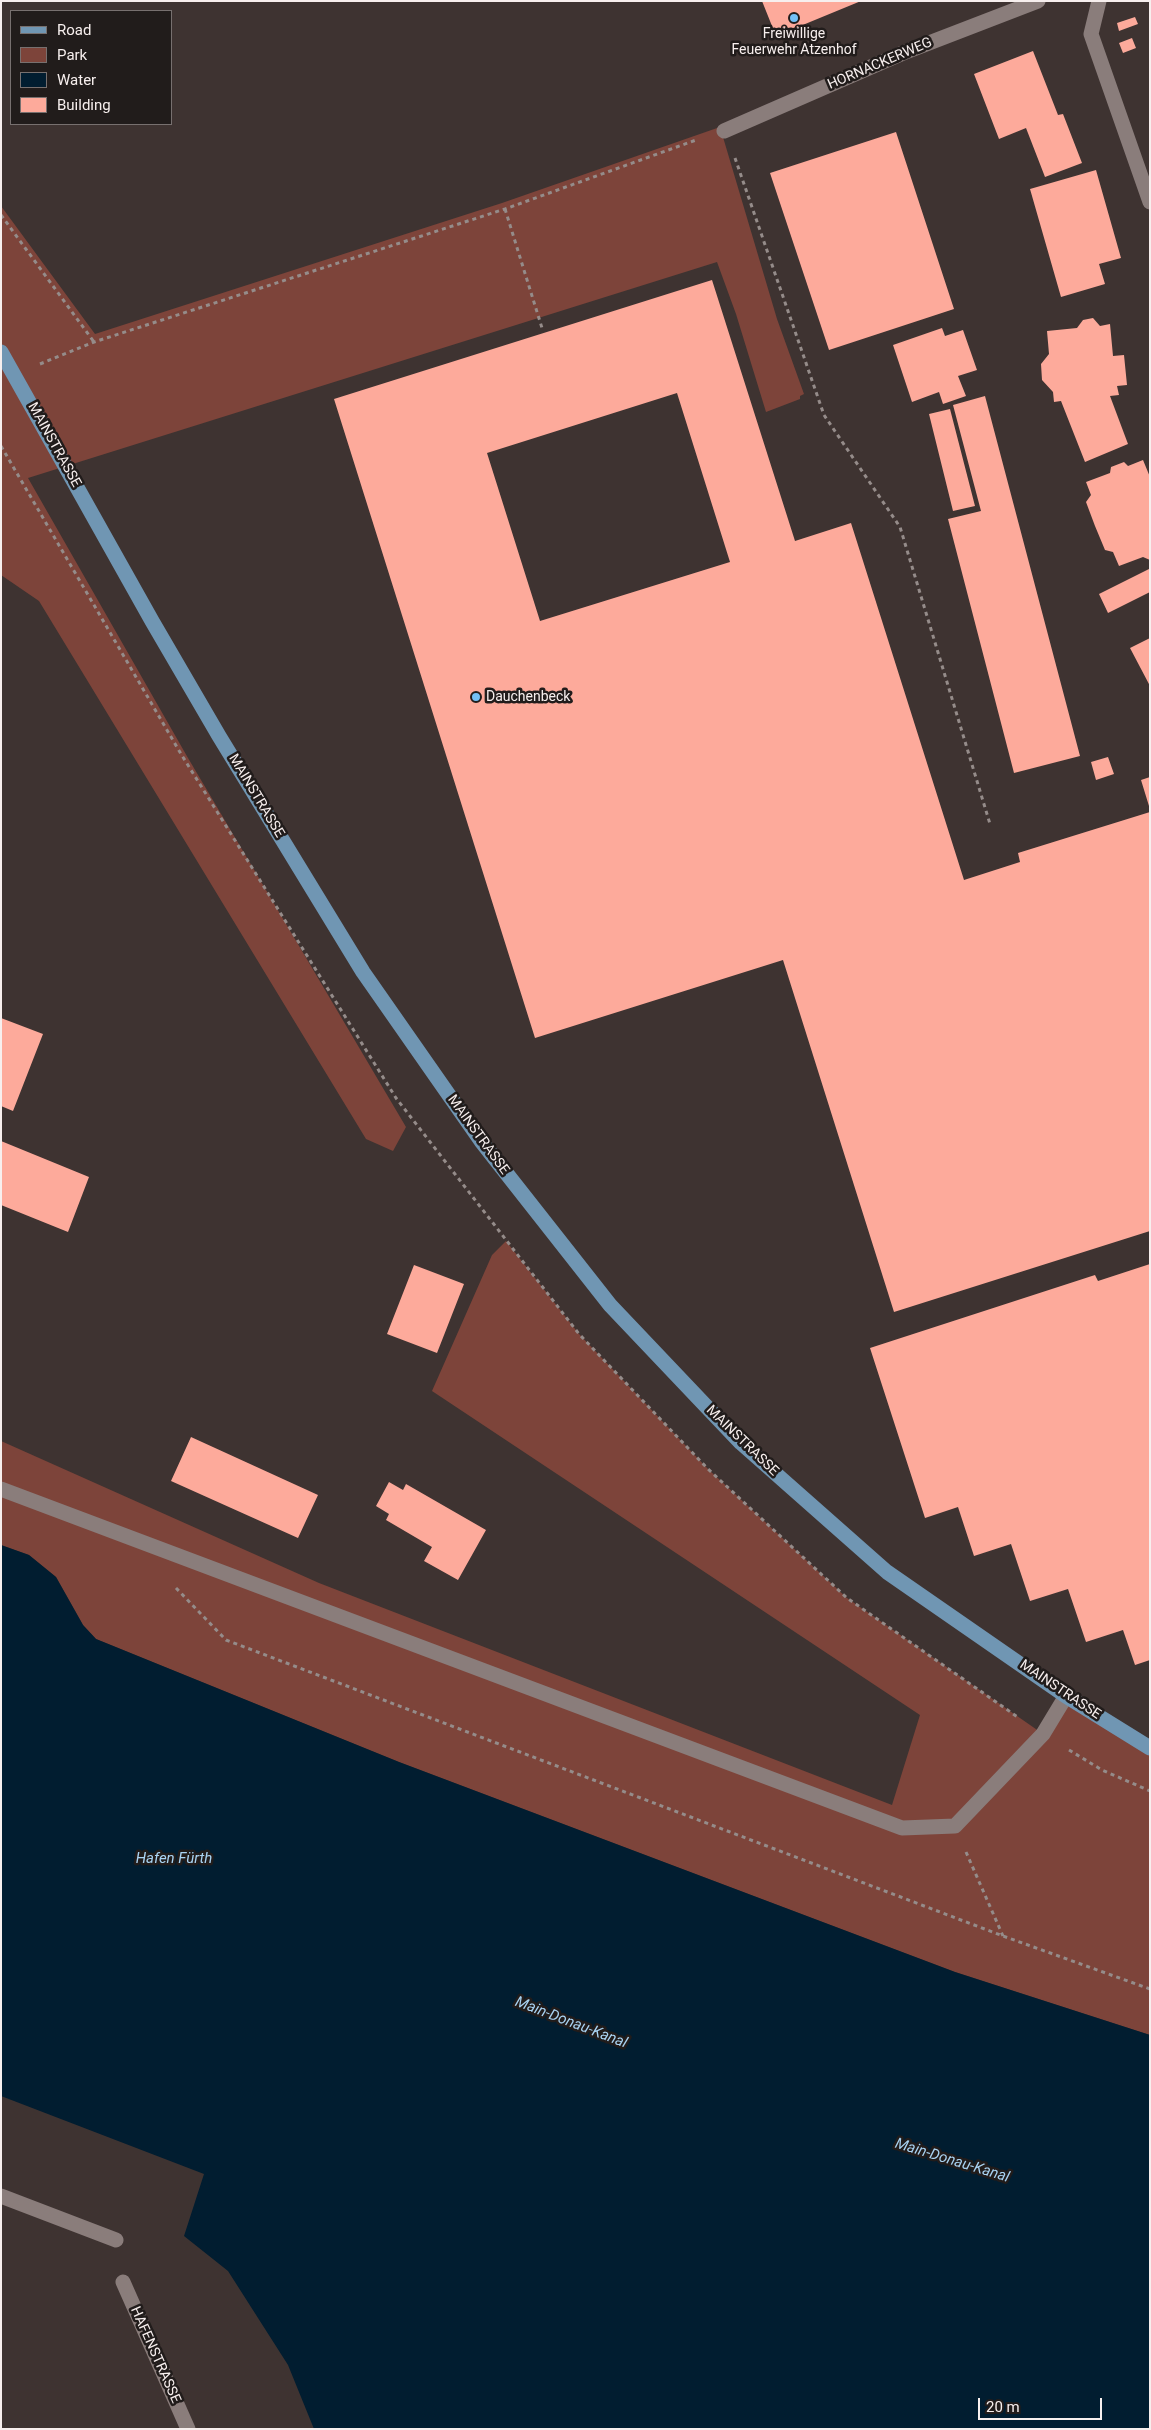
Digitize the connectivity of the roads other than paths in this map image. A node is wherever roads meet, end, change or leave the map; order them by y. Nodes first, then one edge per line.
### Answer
1 (1038, 1) edge
2 (1099, 1) edge
3 (724, 130) road end
4 (1150, 202) edge
5 (1, 352) edge
6 (1, 1489) edge
7 (1066, 1696) junction
8 (1150, 1748) edge
9 (1, 2196) edge
10 (116, 2240) dead end
11 (123, 2282) dead end
12 (188, 2429) edge

1 - 3 lane, HORNACKERWEG
2 - 4 lane
5 - 7 main road, MAINSTRASSE
6 - 7 lane
7 - 8 main road, MAINSTRASSE
9 - 10 lane
11 - 12 lane, HAFENSTRASSE

